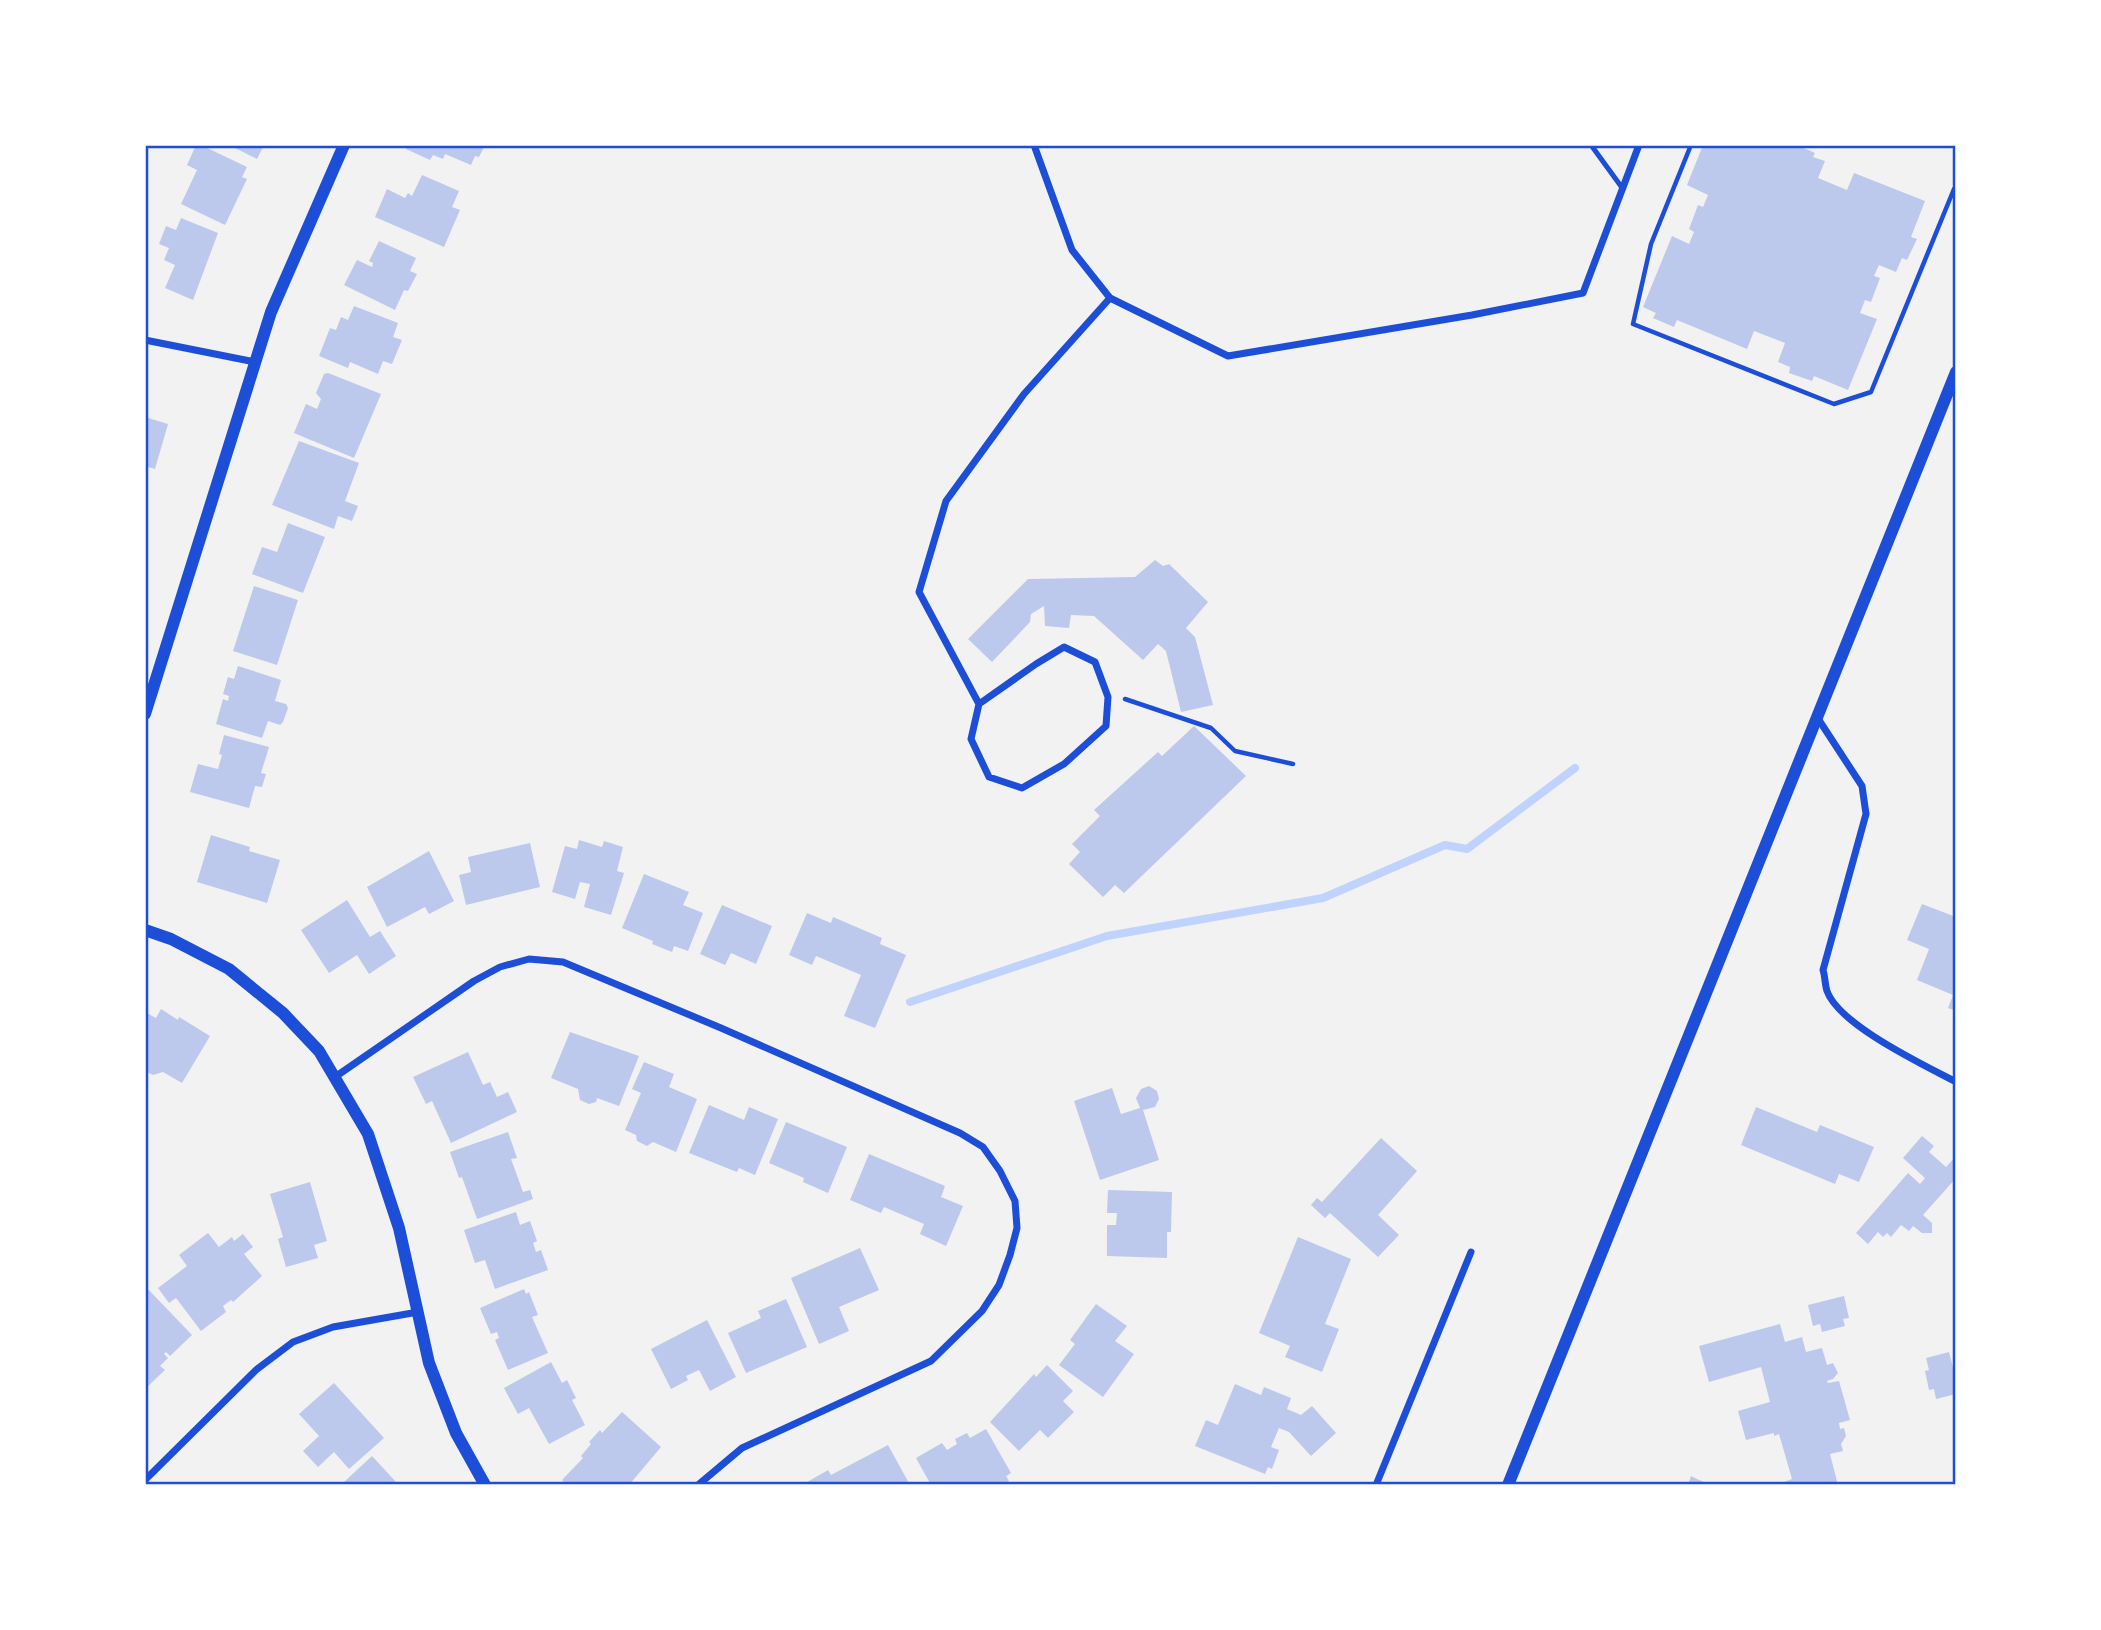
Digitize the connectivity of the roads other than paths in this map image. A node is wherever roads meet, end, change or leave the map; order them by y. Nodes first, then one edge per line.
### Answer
1 (344, 145) edge
2 (1034, 145) edge
3 (1591, 145) edge
4 (1639, 145) edge
5 (1623, 189) junction
6 (1110, 298) junction
7 (145, 340) edge
8 (256, 362) junction
9 (1956, 372) edge
10 (149, 690) edge
11 (979, 704) junction
12 (145, 714) edge
13 (1817, 718) junction
14 (145, 930) edge
15 (335, 1077) junction
16 (1956, 1082) edge
17 (1471, 1252) dead end
18 (418, 1312) junction
19 (145, 1480) edge
20 (485, 1485) edge
21 (698, 1485) edge
22 (1376, 1485) edge
23 (1508, 1485) edge

1 - 8 street
2 - 6 street
3 - 5 lane
4 - 5 street
5 - 6 street
6 - 11 street
7 - 8 street
8 - 10 street
9 - 13 street
10 - 12 street
11 - 11 street
13 - 16 street
13 - 23 street
14 - 15 street
15 - 18 street
15 - 21 street
17 - 22 street
18 - 19 street
18 - 20 street

